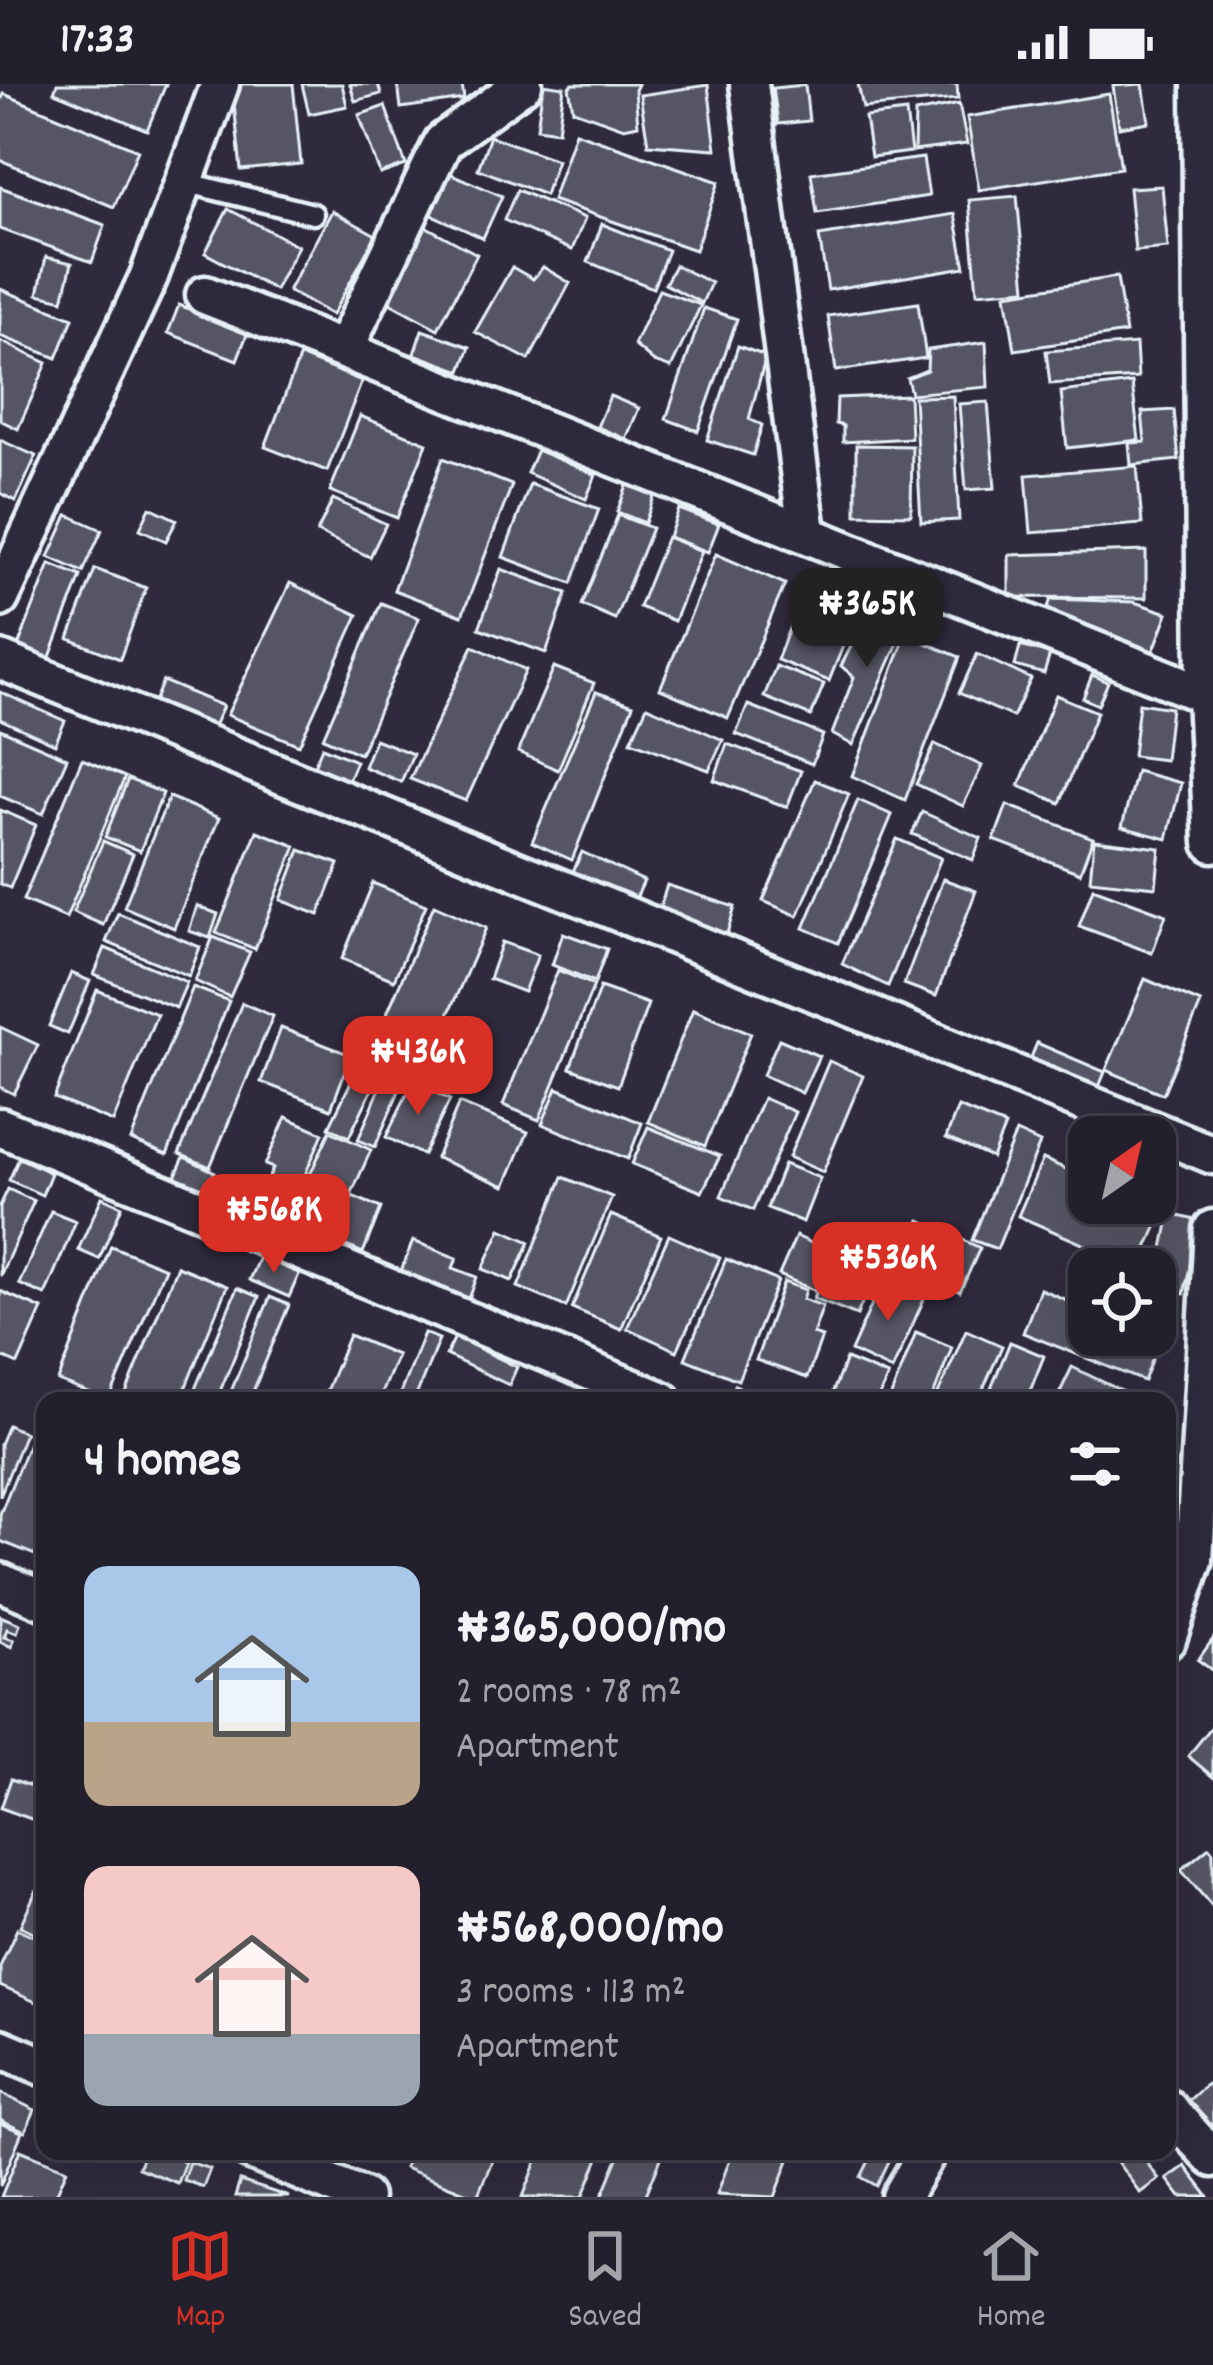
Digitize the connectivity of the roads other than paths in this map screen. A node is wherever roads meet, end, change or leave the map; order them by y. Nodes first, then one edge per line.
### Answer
1 (220, 84) edge
2 (523, 84) edge
3 (749, 84) edge
4 (1204, 84) edge
5 (1213, 91) edge
6 (184, 182) junction
7 (314, 214) dead end
8 (205, 295) dead end
9 (344, 350) junction
10 (807, 532) junction
11 (0, 598) edge
12 (0, 660) edge
13 (1206, 695) junction
14 (1213, 804) edge
15 (1213, 843) edge
16 (0, 1127) edge
17 (1213, 1155) edge
18 (1213, 1228) edge
19 (641, 1392) edge
20 (1204, 1564) edge
21 (0, 1582) edge
22 (36, 1597) edge
23 (1176, 1611) edge
24 (0, 2048) edge
25 (36, 2062) edge
26 (1176, 2118) edge
27 (1213, 2158) edge
28 (273, 2160) edge
29 (923, 2160) edge
30 (363, 2197) edge
31 (901, 2197) edge

1 - 6 street
2 - 9 street
3 - 10 street
4 - 5 street
4 - 13 street
6 - 7 lane
6 - 11 street
8 - 9 street
9 - 10 street
10 - 13 street
12 - 17 street
13 - 14 street
14 - 15 street
16 - 19 street
18 - 20 street
20 - 23 street
21 - 22 street
24 - 25 street
26 - 27 street
28 - 30 street
29 - 31 street

